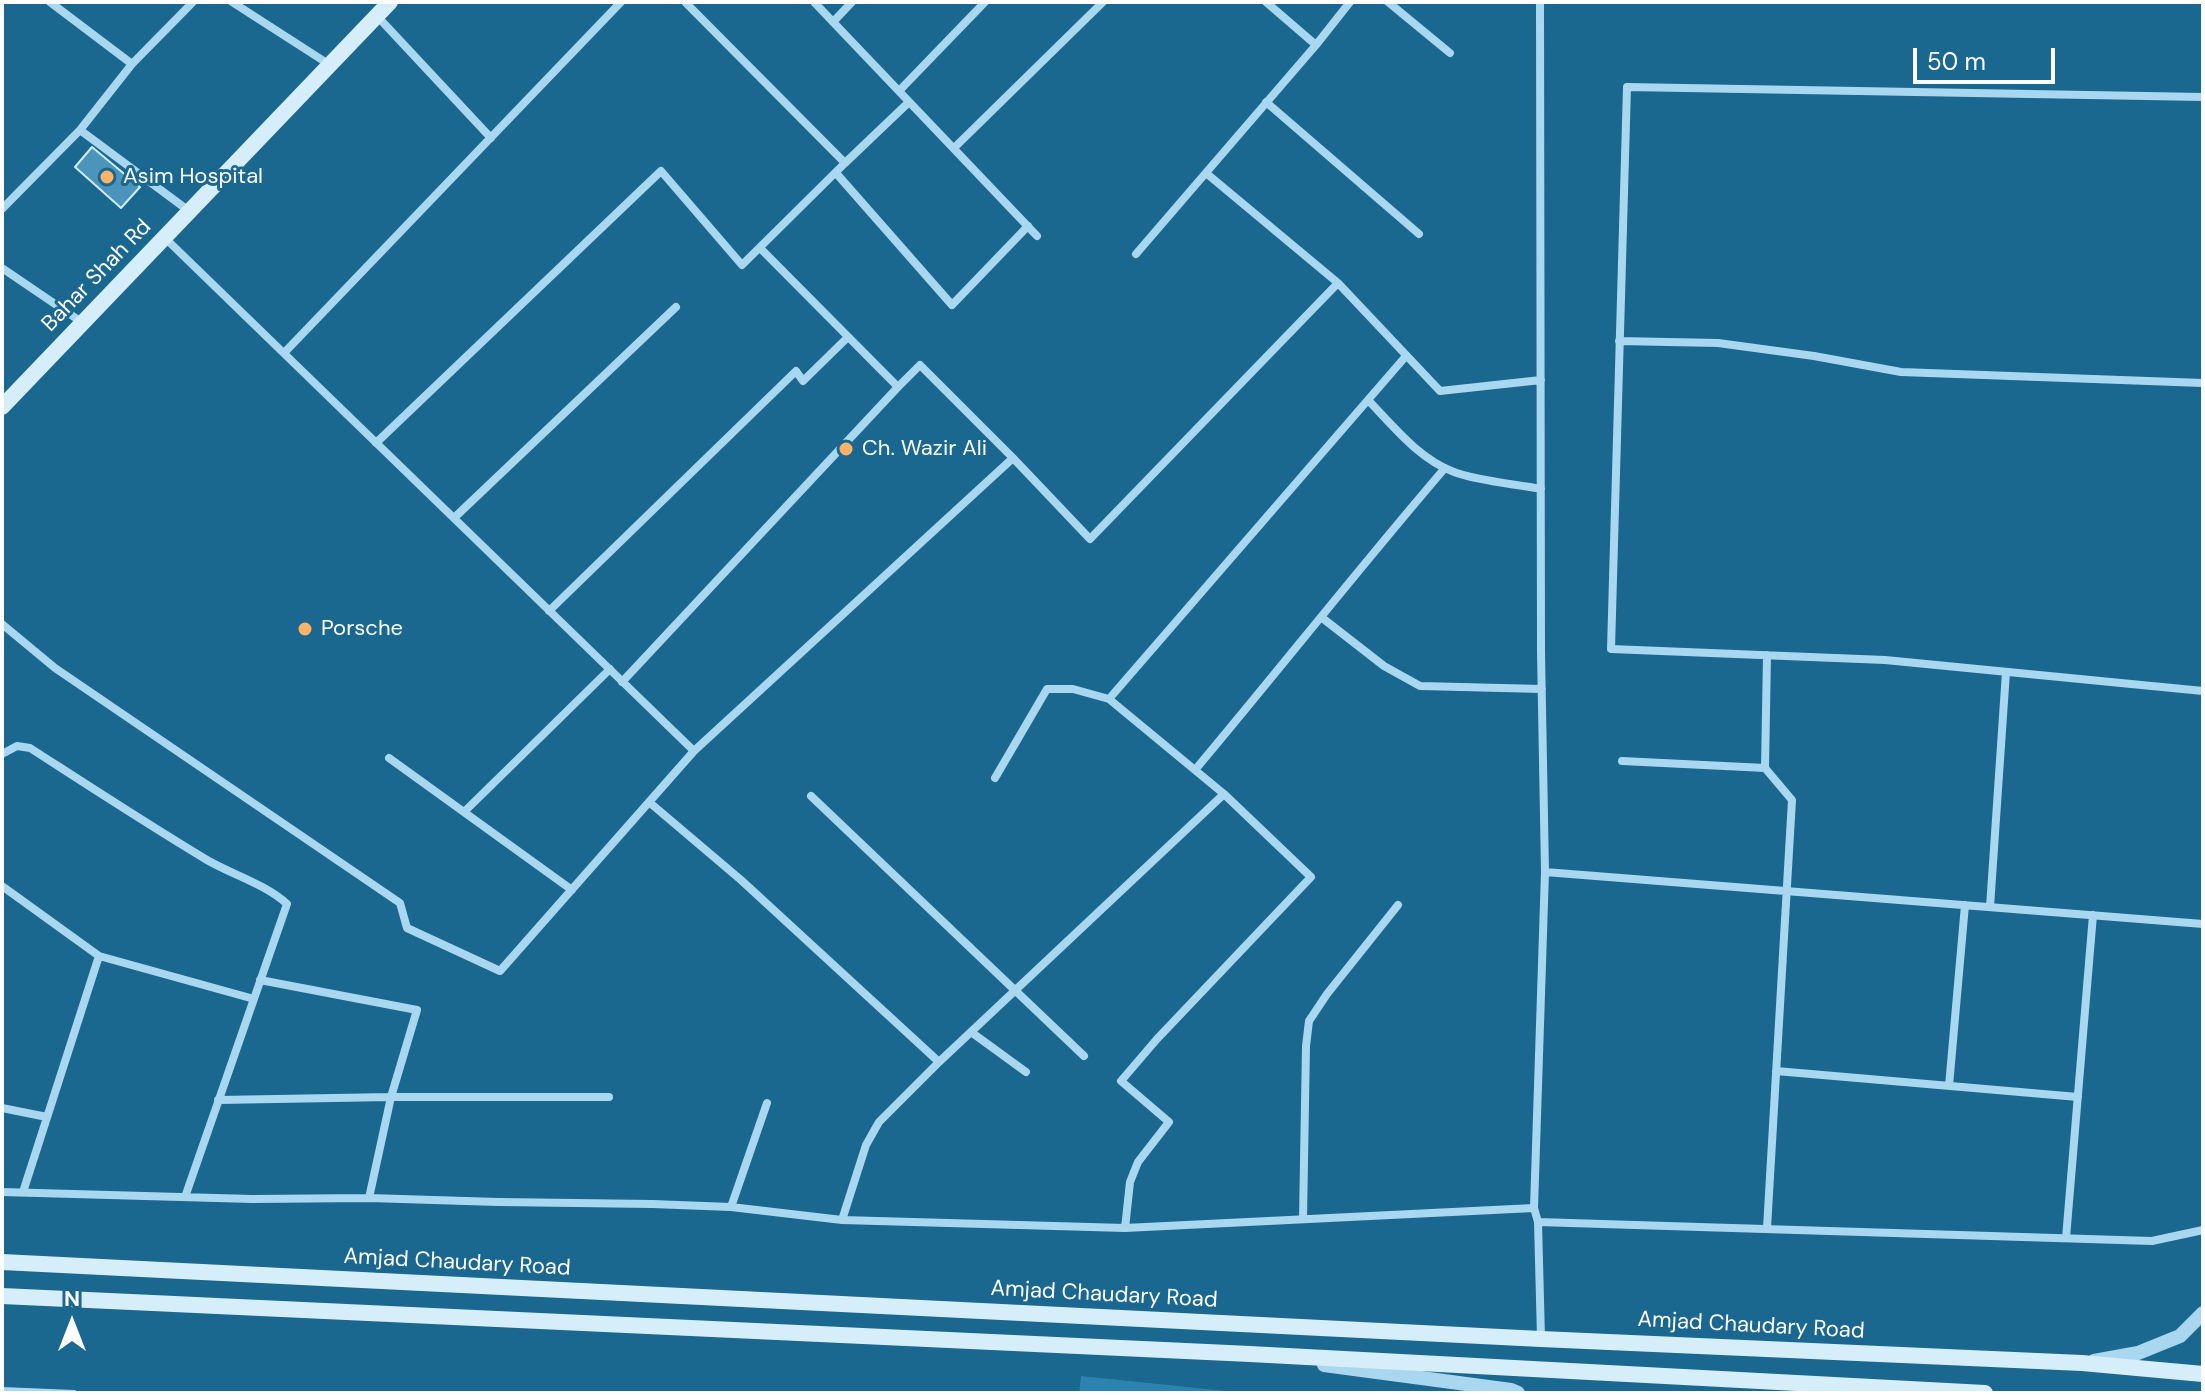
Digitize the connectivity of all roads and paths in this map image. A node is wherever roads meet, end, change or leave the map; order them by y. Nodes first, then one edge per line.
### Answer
1 (50, 2) edge
2 (193, 2) edge
3 (232, 2) edge
4 (621, 2) edge
5 (685, 2) edge
6 (814, 2) edge
7 (852, 2) edge
8 (985, 2) edge
9 (1103, 2) edge
10 (1266, 2) edge
11 (1350, 2) edge
12 (1388, 2) edge
13 (1540, 2) edge
14 (384, 6) edge
15 (833, 22) junction
16 (1316, 45) junction
17 (1450, 53) dead end
18 (132, 64) junction
19 (330, 65) junction
20 (899, 91) junction
21 (2203, 97) edge
22 (909, 102) junction
23 (1266, 102) junction
24 (80, 130) junction
25 (491, 138) junction
26 (954, 148) junction
27 (845, 163) junction
28 (836, 173) junction
29 (1206, 173) junction
30 (2, 209) edge
31 (189, 212) junction
32 (1028, 226) junction
33 (1419, 234) dead end
34 (1037, 236) dead end
35 (165, 237) junction
36 (760, 248) junction
37 (1136, 254) dead end
38 (2, 268) edge
39 (1338, 283) junction
40 (676, 307) dead end
41 (83, 323) junction
42 (848, 337) junction
43 (1619, 341) junction
44 (284, 353) junction
45 (1406, 356) junction
46 (1541, 380) junction
47 (2203, 383) edge
48 (898, 387) junction
49 (1368, 400) junction
50 (2, 407) edge
51 (376, 443) junction
52 (1013, 458) junction
53 (1445, 468) junction
54 (1541, 489) junction
55 (454, 518) junction
56 (549, 611) junction
57 (1321, 617) junction
58 (2, 624) edge
59 (1767, 655) junction
60 (610, 669) junction
61 (2006, 672) junction
62 (622, 682) junction
63 (1542, 689) junction
64 (2203, 691) edge
65 (1109, 699) junction
66 (694, 751) junction
67 (2, 754) edge
68 (389, 758) dead end
69 (1622, 761) dead end
70 (1765, 768) junction
71 (1195, 770) junction
72 (995, 778) dead end
73 (1224, 794) junction
74 (811, 796) dead end
75 (649, 802) junction
76 (464, 812) junction
77 (1545, 872) junction
78 (2, 886) edge
79 (572, 890) junction
80 (1788, 891) junction
81 (1398, 905) dead end
82 (1965, 905) junction
83 (1990, 907) junction
84 (2093, 915) junction
85 (2203, 924) edge
86 (99, 956) junction
87 (260, 980) junction
88 (1015, 991) junction
89 (254, 999) junction
90 (971, 1032) junction
91 (1084, 1056) dead end
92 (939, 1062) junction
93 (1776, 1071) junction
94 (1026, 1072) dead end
95 (1949, 1086) junction
96 (391, 1097) junction
97 (609, 1097) dead end
98 (2078, 1097) junction
99 (218, 1100) junction
100 (767, 1103) dead end
101 (2, 1108) edge
102 (47, 1117) junction
103 (2, 1192) edge
104 (23, 1192) junction
105 (185, 1197) junction
106 (369, 1198) junction
107 (731, 1207) junction
108 (1534, 1208) junction
109 (1303, 1219) junction
110 (842, 1220) junction
111 (1538, 1222) junction
112 (1125, 1228) junction
113 (1767, 1228) junction
114 (2203, 1230) edge
115 (2066, 1238) junction
116 (2, 1262) edge
117 (2, 1296) edge
118 (2203, 1313) edge
119 (1541, 1339) junction
120 (1250, 1354) junction
121 (2082, 1363) junction
122 (2203, 1374) edge
123 (1905, 1387) junction
124 (2, 1390) edge
125 (74, 1393) edge
126 (1518, 1393) edge
127 (1805, 1393) edge
128 (1985, 1393) edge

1 - 18 street
2 - 18 street
3 - 19 street
4 - 25 street
5 - 27 street
6 - 15 street
7 - 15 street
8 - 20 street
9 - 26 street
10 - 16 street
11 - 16 street
12 - 17 street
13 - 46 street
14 - 19 main road, Bahar Shah Rd
14 - 25 street
15 - 20 street
16 - 23 street
18 - 24 street
19 - 31 main road, Bahar Shah Rd
20 - 22 street
21 - 43 street
22 - 26 street
22 - 27 street
23 - 29 street
23 - 33 street
24 - 30 street
24 - 31 street
25 - 44 street
26 - 32 street
27 - 28 street
28 - 32 street
28 - 36 street
29 - 37 street
29 - 39 street
31 - 35 main road, Bahar Shah Rd
32 - 34 street
35 - 41 main road, Bahar Shah Rd
35 - 44 street
36 - 42 street
36 - 51 street
38 - 41 street
39 - 45 street
39 - 52 street
40 - 55 street
41 - 50 main road, Bahar Shah Rd
42 - 48 street
42 - 56 street
43 - 47 street
43 - 59 street
44 - 51 street
45 - 46 street
45 - 49 street
46 - 54 street
48 - 52 street
48 - 62 street
49 - 53 street
49 - 65 street
51 - 55 street
52 - 66 street
53 - 54 street
53 - 57 street
54 - 63 street
55 - 56 street
56 - 60 street
57 - 63 street
57 - 71 street
58 - 79 street
59 - 61 street
59 - 70 street
60 - 62 street
60 - 76 street
61 - 64 street
61 - 83 street
62 - 66 street
63 - 77 street
65 - 71 street
65 - 72 street
66 - 75 street
67 - 87 street
68 - 76 street
69 - 70 street
70 - 80 street
71 - 73 street
73 - 88 street
73 - 112 street
74 - 88 street
75 - 79 street
75 - 92 street
76 - 79 street
77 - 80 street
77 - 108 street
78 - 86 street
80 - 82 street
80 - 93 street
81 - 109 street
82 - 83 street
82 - 95 street
83 - 84 street
84 - 85 street
84 - 98 street
86 - 89 street
86 - 102 street
87 - 89 street
87 - 96 street
88 - 90 street
88 - 91 street
89 - 99 street
90 - 92 street
90 - 94 street
92 - 110 street
93 - 95 street
93 - 113 street
95 - 98 street
96 - 97 street
96 - 99 street
96 - 106 street
98 - 115 street
99 - 105 street
100 - 107 street
101 - 102 street
102 - 104 street
103 - 104 street
104 - 105 street
105 - 106 street
106 - 107 street
107 - 110 street
108 - 109 street
108 - 111 street
109 - 112 street
110 - 112 street
111 - 113 street
111 - 119 street
113 - 115 street
114 - 115 street
116 - 119 main road, Amjad Chaudary Road
117 - 120 main road
118 - 121 street
119 - 121 main road, Amjad Chaudary Road
120 - 123 main road
120 - 126 street
121 - 122 main road, Amjad Chaudary Road
123 - 127 street
123 - 128 main road
124 - 125 lane

